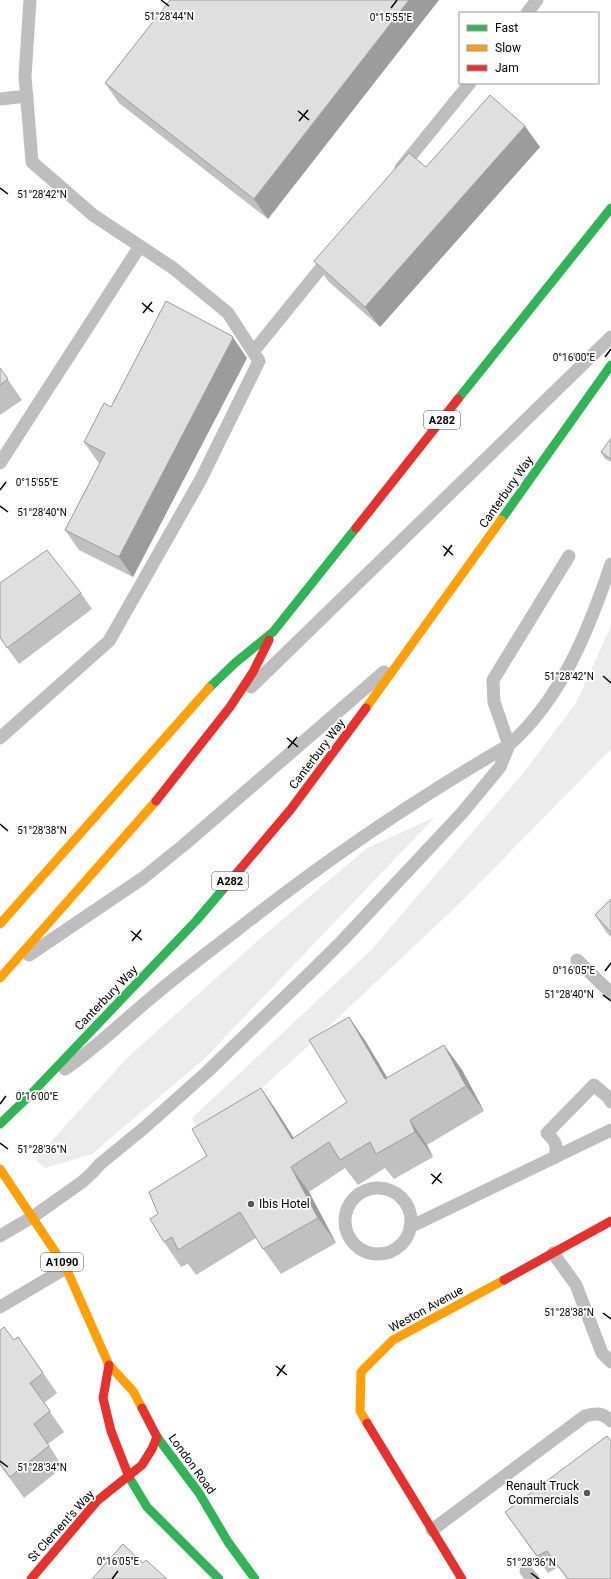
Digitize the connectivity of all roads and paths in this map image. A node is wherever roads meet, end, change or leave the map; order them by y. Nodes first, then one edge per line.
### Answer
1 (30, 0) edge
2 (537, 0) edge
3 (528, 12) edge
4 (469, 84) edge
5 (27, 96) junction
6 (0, 99) edge
7 (393, 179) edge
8 (611, 208) edge
9 (140, 246) junction
10 (338, 247) edge
11 (611, 337) edge
12 (253, 352) junction
13 (611, 365) edge
14 (0, 463) edge
15 (569, 556) dead end
16 (611, 564) edge
17 (273, 632) junction
18 (409, 650) junction
19 (230, 707) junction
20 (0, 738) edge
21 (509, 745) junction
22 (0, 924) edge
23 (576, 960) dead end
24 (10, 967) junction
25 (0, 978) edge
26 (611, 993) edge
27 (31, 1094) junction
28 (611, 1102) edge
29 (0, 1124) edge
30 (611, 1130) edge
31 (554, 1158) junction
32 (0, 1169) edge
33 (34, 1216) junction
34 (611, 1221) edge
35 (410, 1227) junction
36 (0, 1236) edge
37 (552, 1253) junction
38 (66, 1268) junction
39 (0, 1307) edge
40 (611, 1362) edge
41 (109, 1365) junction
42 (611, 1421) edge
43 (157, 1437) junction
44 (129, 1477) junction
45 (432, 1530) junction
46 (31, 1579) edge
47 (219, 1579) edge
48 (255, 1579) edge
49 (462, 1579) edge

1 - 5 lane
2 - 3 lane
4 - 7 lane
5 - 6 lane
5 - 9 lane
8 - 17 main road, A282
9 - 12 lane
9 - 14 lane
10 - 12 lane
11 - 19 lane
12 - 20 lane
13 - 18 main road, Canterbury Way / A282
15 - 21 lane
16 - 21 lane
17 - 19 main road, A282
17 - 22 main road, A282
18 - 24 lane
18 - 27 main road, Canterbury Way / A282
19 - 24 main road, A282
21 - 27 lane
21 - 33 lane
23 - 26 lane
24 - 25 main road, A282
27 - 29 main road, Canterbury Way / A282
28 - 31 lane
30 - 31 lane
31 - 35 lane
32 - 33 main road, London Road / A1090
33 - 36 lane
33 - 38 main road, London Road / A1090
34 - 37 main road, Weston Avenue
35 - 35 lane
37 - 40 lane
37 - 45 main road, Weston Avenue
38 - 39 lane
38 - 41 main road, London Road / A1090
41 - 43 main road, London Road / A1090
41 - 44 main road
42 - 45 lane
43 - 44 main road, St Clement's Way
43 - 48 main road, London Road
44 - 46 main road, St Clement's Way
44 - 47 main road
45 - 49 main road, Weston Avenue

